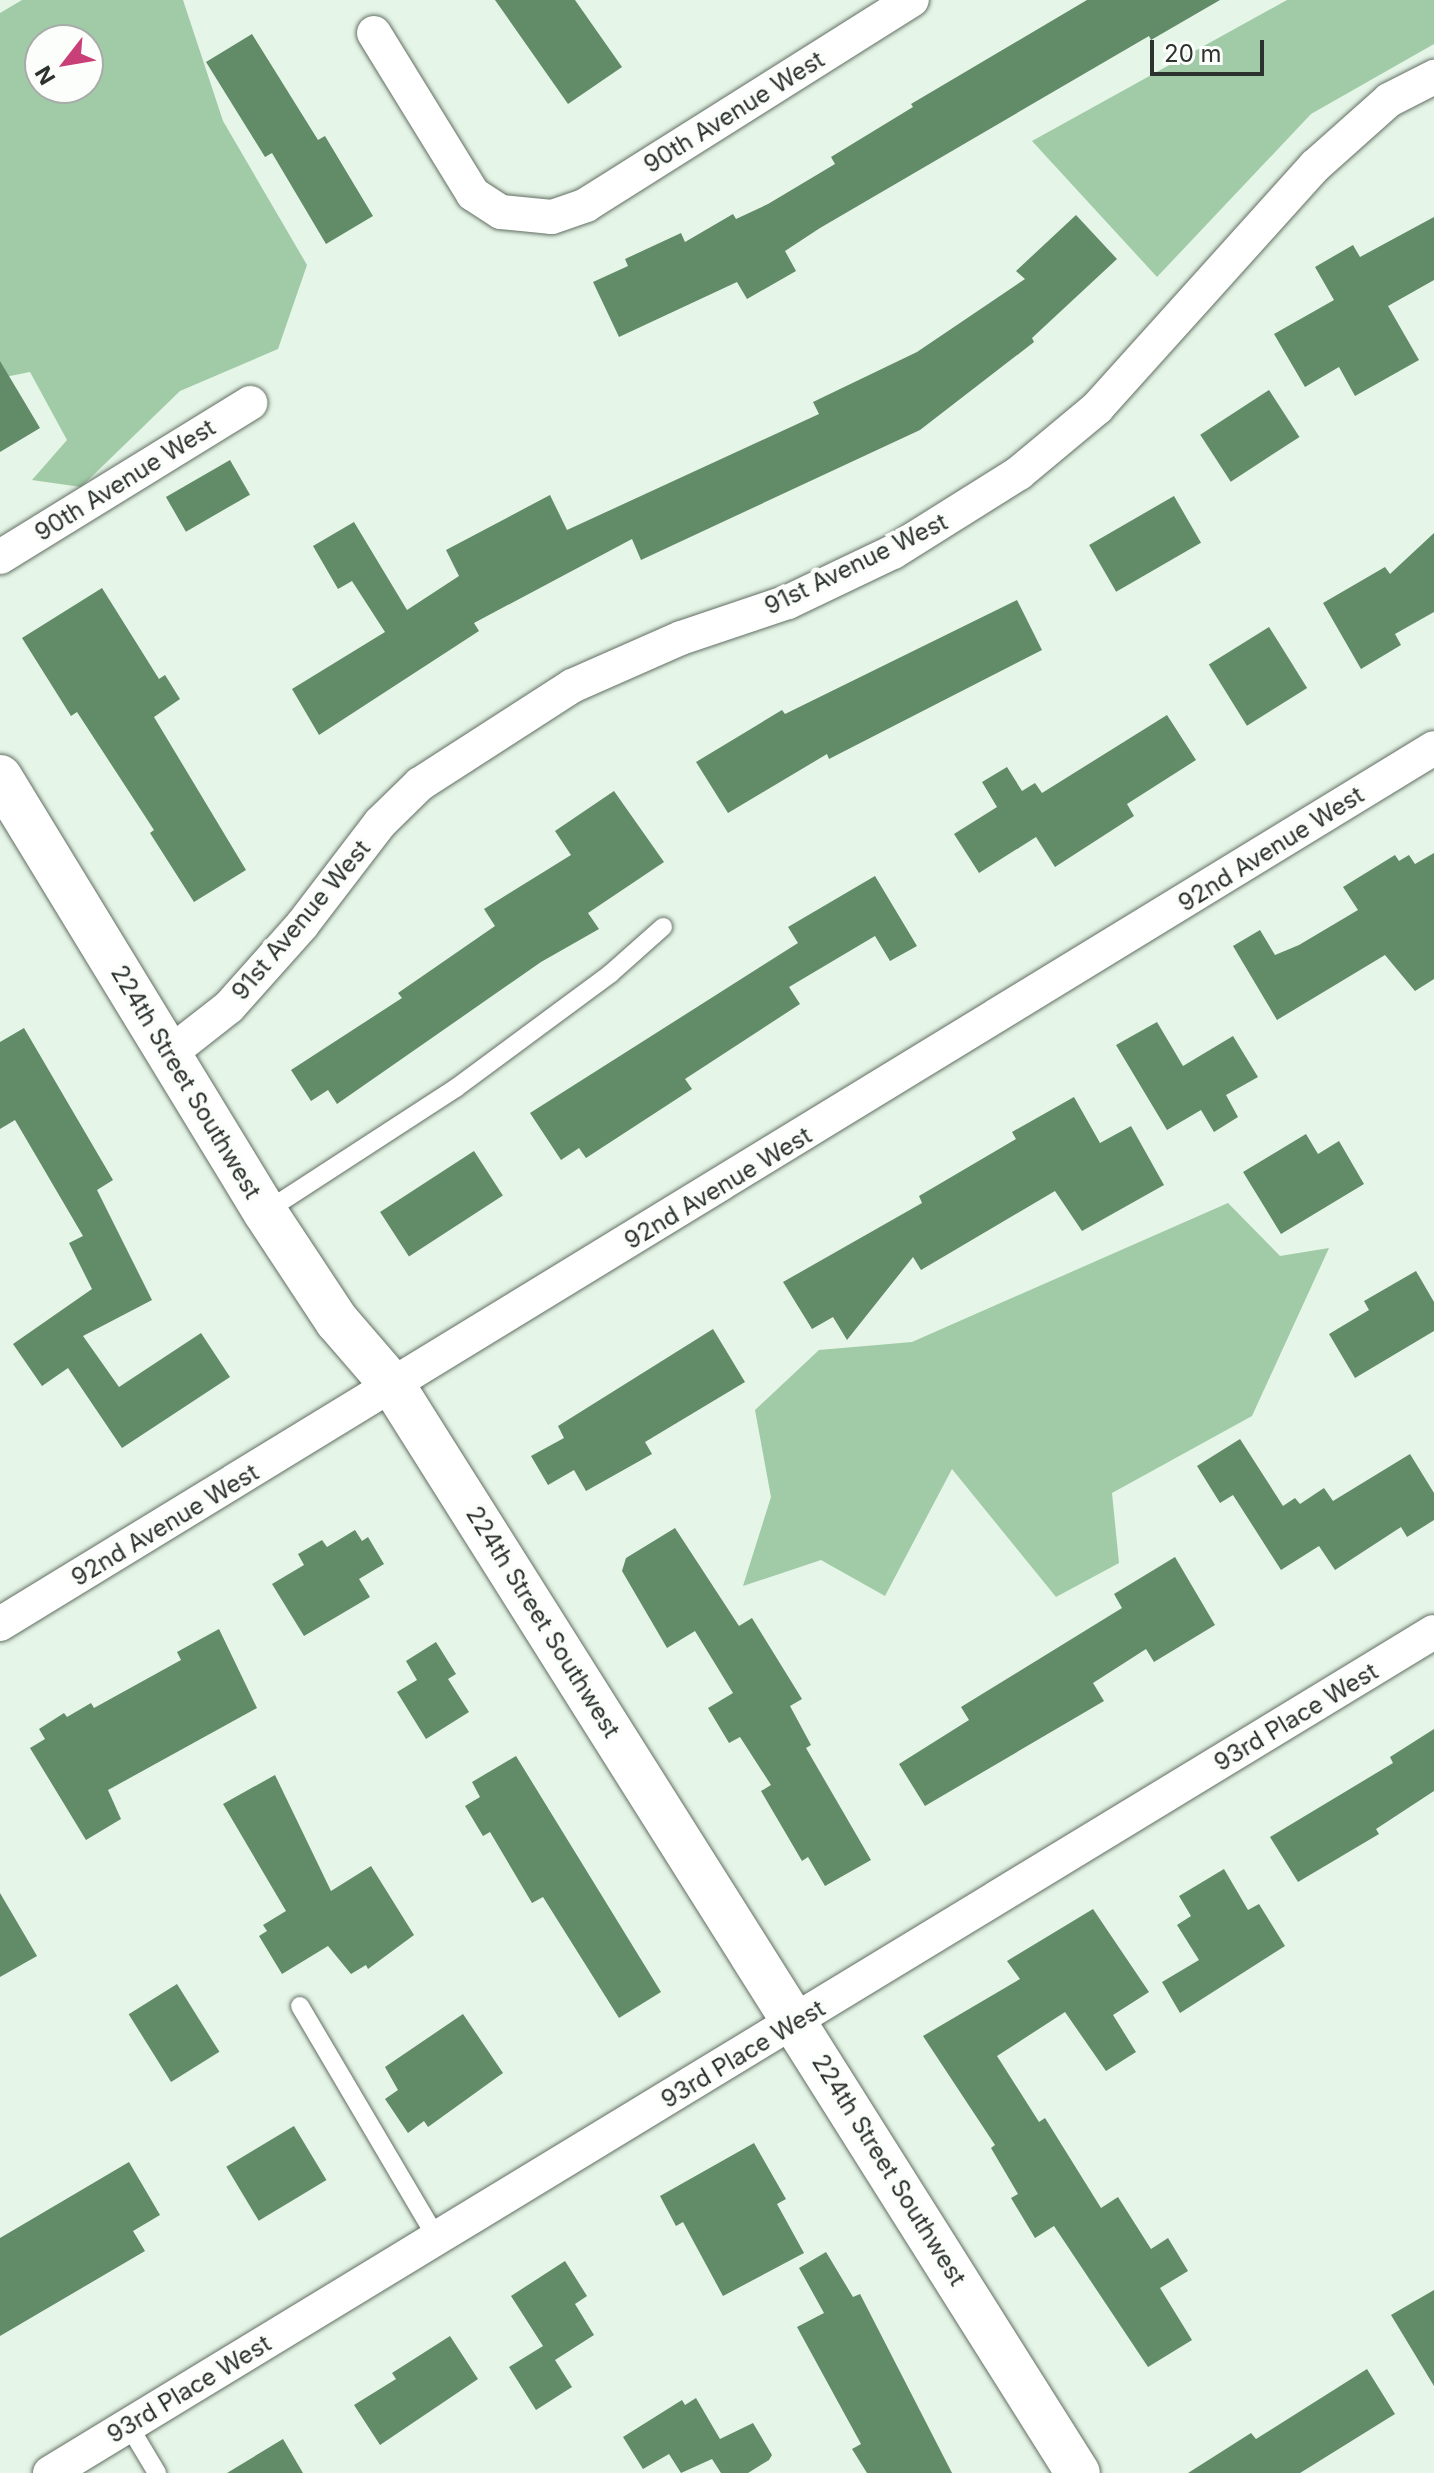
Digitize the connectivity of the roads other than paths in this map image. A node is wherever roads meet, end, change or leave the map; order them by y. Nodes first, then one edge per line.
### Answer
1 (912, 0) edge
2 (374, 33) dead end
3 (1434, 77) edge
4 (250, 403) dead end
5 (0, 557) edge
6 (1434, 748) edge
7 (0, 777) edge
8 (663, 927) dead end
9 (169, 1054) junction
10 (265, 1212) junction
11 (394, 1387) junction
12 (0, 1624) edge
13 (1434, 1632) edge
14 (300, 2006) dead end
15 (797, 2022) junction
16 (437, 2239) junction
17 (129, 2426) junction
18 (50, 2473) edge
19 (157, 2473) edge
20 (1078, 2473) edge

1 - 2 street, 90th Avenue West
3 - 9 street, 91st Avenue West
4 - 5 street, 90th Avenue West
6 - 11 street, 92nd Avenue West
7 - 9 street, 224th Street Southwest
8 - 10 lane
9 - 10 street, 224th Street Southwest
10 - 11 street, 224th Street Southwest
11 - 12 street, 92nd Avenue West
11 - 15 street, 224th Street Southwest
13 - 15 street, 93rd Place West
14 - 16 lane
15 - 16 street, 93rd Place West
15 - 20 street, 224th Street Southwest
16 - 17 street, 93rd Place West
17 - 18 street, 93rd Place West
17 - 19 lane

